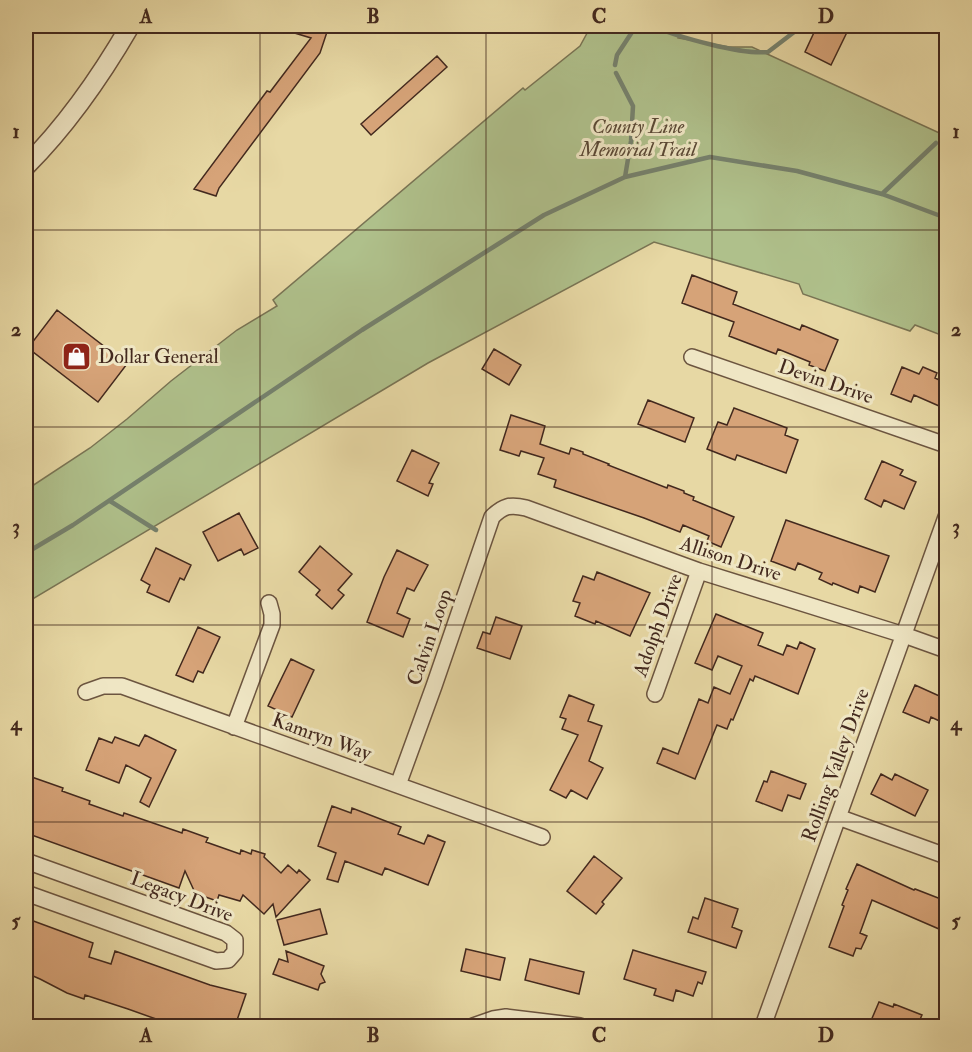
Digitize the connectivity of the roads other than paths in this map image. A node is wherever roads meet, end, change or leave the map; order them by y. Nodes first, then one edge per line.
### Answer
1 (124, 28) edge
2 (26, 166) edge
3 (692, 357) dead end
4 (946, 446) edge
5 (504, 507) joint
6 (946, 518) edge
7 (699, 571) junction
8 (269, 603) dead end
9 (904, 635) junction
10 (946, 650) edge
11 (87, 692) dead end
12 (655, 694) dead end
13 (234, 727) junction
14 (398, 785) junction
15 (838, 817) junction
16 (542, 837) dead end
17 (946, 856) edge
18 (26, 861) edge
19 (26, 893) edge
20 (473, 1026) edge
21 (580, 1026) edge
22 (763, 1026) edge

1 - 2 street
3 - 4 street, Devin Drive
5 - 7 street, Allison Drive
5 - 14 street, Calvin Loop
6 - 9 street, Rolling Valley Drive
7 - 9 street, Allison Drive
7 - 12 street, Adolph Drive
8 - 13 street
9 - 10 street, Allison Drive
9 - 15 street, Rolling Valley Drive
11 - 13 street, Kamryn Way
13 - 14 street, Kamryn Way
14 - 16 street, Kamryn Way
15 - 17 street
15 - 22 street, Rolling Valley Drive
18 - 19 street, Legacy Drive
20 - 21 street

